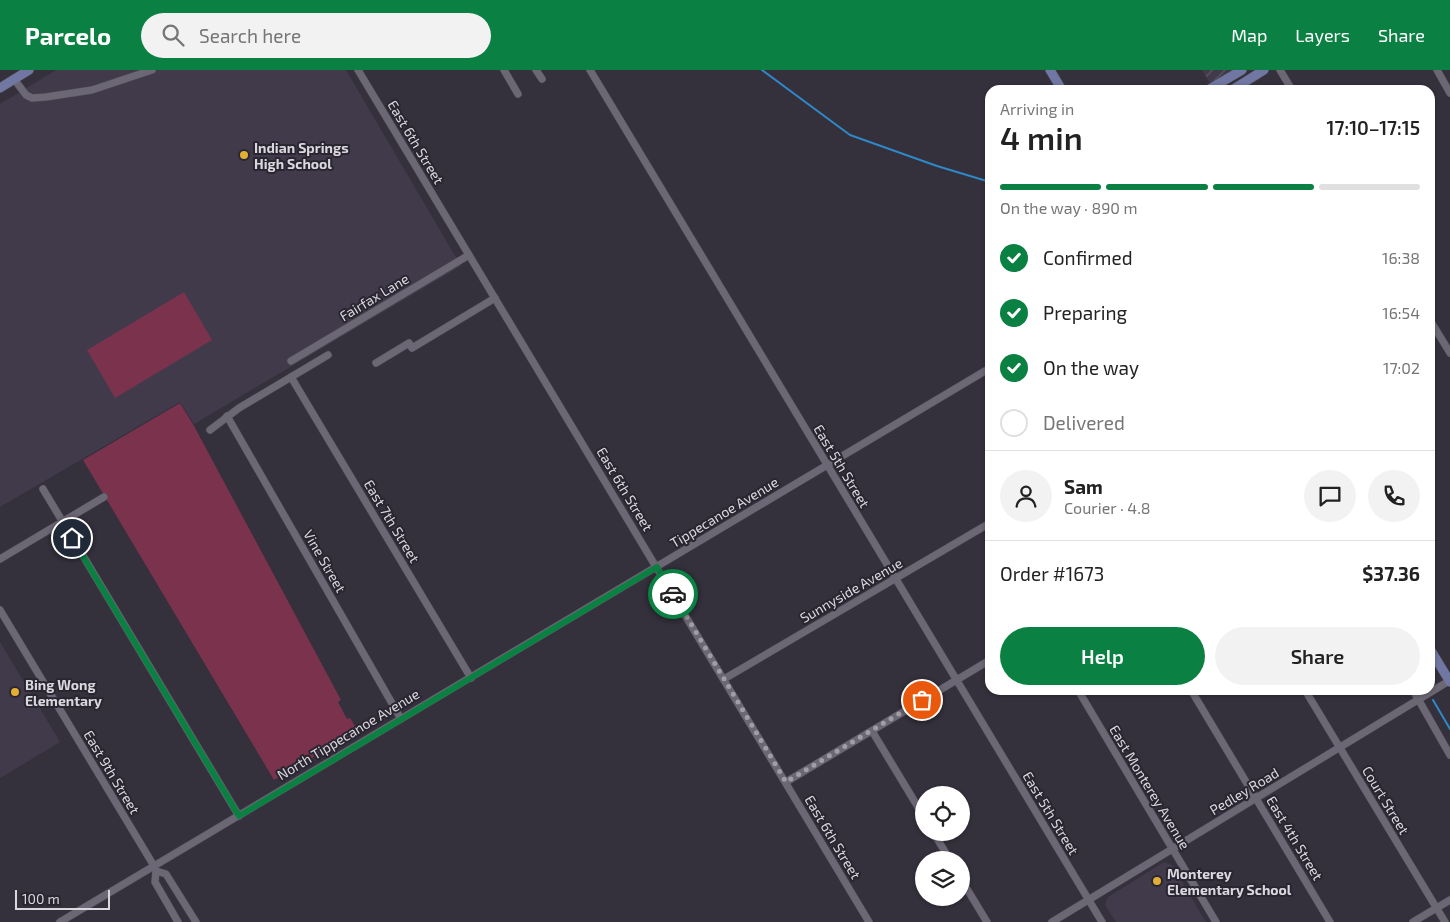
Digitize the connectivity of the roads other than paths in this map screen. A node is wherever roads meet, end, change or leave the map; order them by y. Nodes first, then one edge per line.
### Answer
1 (29, 70) edge
2 (152, 70) edge
3 (358, 70) edge
4 (504, 70) edge
5 (536, 70) edge
6 (590, 70) edge
7 (1050, 70) edge
8 (1242, 70) edge
9 (1264, 70) edge
10 (1280, 70) edge
11 (1436, 70) edge
12 (14, 79) junction
13 (542, 79) dead end
14 (1059, 85) edge
15 (1216, 85) edge
16 (1240, 85) edge
17 (1289, 85) edge
18 (0, 88) edge
19 (1450, 92) edge
20 (518, 94) dead end
21 (469, 254) junction
22 (495, 298) junction
23 (1435, 328) edge
24 (1450, 353) edge
25 (328, 355) dead end
26 (291, 361) dead end
27 (376, 363) dead end
28 (985, 371) edge
29 (291, 377) junction
30 (227, 416) junction
31 (210, 430) dead end
32 (827, 466) junction
33 (43, 489) dead end
34 (104, 497) dead end
35 (63, 521) junction
36 (985, 526) edge
37 (0, 559) edge
38 (657, 567) junction
39 (895, 579) junction
40 (0, 610) edge
41 (1435, 657) edge
42 (985, 663) edge
43 (471, 678) junction
44 (724, 679) junction
45 (956, 680) junction
46 (1450, 681) edge
47 (1435, 690) edge
48 (1081, 695) edge
49 (1194, 695) edge
50 (1308, 695) edge
51 (1415, 695) edge
52 (1426, 695) edge
53 (1418, 700) junction
54 (401, 719) junction
55 (872, 731) junction
56 (1340, 748) junction
57 (1450, 755) edge
58 (786, 782) junction
59 (1256, 799) junction
60 (915, 802) edge
61 (239, 816) junction
62 (1173, 849) junction
63 (155, 868) junction
64 (970, 894) edge
65 (1088, 900) junction
66 (1450, 900) edge
67 (1436, 908) junction
68 (60, 922) edge
69 (178, 922) edge
70 (196, 922) edge
71 (869, 922) edge
72 (987, 922) edge
73 (1052, 922) edge
74 (1102, 922) edge
75 (1216, 922) edge
76 (1330, 922) edge
77 (1413, 922) edge
78 (1445, 922) edge

1 - 12 main road
2 - 12 street
3 - 21 street, East 6th Street
4 - 20 street
5 - 13 street
6 - 32 street, East 5th Street
7 - 14 main road
8 - 15 main road
9 - 16 main road
10 - 17 street
11 - 19 street
12 - 18 main road
21 - 22 street, East 6th Street
21 - 26 street, Fairfax Lane
22 - 27 street
22 - 38 street, East 6th Street
23 - 24 street
25 - 29 street
28 - 32 street, Tippecanoe Avenue
29 - 30 street
29 - 43 street, East 7th Street
30 - 31 street
30 - 54 street, Vine Street
32 - 38 street, Tippecanoe Avenue
32 - 39 street, East 5th Street
33 - 35 street
34 - 35 street
35 - 37 street
35 - 61 street
36 - 39 street, Sunnyside Avenue
38 - 43 street, Tippecanoe Avenue
38 - 44 street, East 6th Street
39 - 44 street, Sunnyside Avenue
39 - 45 street, East 5th Street
40 - 63 street, East 9th Street
41 - 46 main road
42 - 45 street
43 - 54 street, North Tippecanoe Avenue
44 - 58 street, East 6th Street
45 - 55 street
45 - 65 street, East 5th Street
46 - 47 street, Pedley Road
48 - 62 street, East Monterey Avenue
49 - 59 street, East 4th Street
50 - 56 street, Court Street
51 - 53 street
52 - 53 street, Pedley Road
53 - 56 street, Pedley Road
53 - 57 street
54 - 61 street, North Tippecanoe Avenue
55 - 58 street
55 - 60 street
56 - 59 street, Pedley Road
56 - 67 street, Court Street
58 - 71 street, East 6th Street
59 - 62 street, Pedley Road
59 - 76 street, East 4th Street
61 - 63 street, North Tippecanoe Avenue
62 - 65 street, Pedley Road
62 - 75 street, East Monterey Avenue
63 - 68 street, North Tippecanoe Avenue
63 - 69 street, East 9th Street
63 - 70 street, East 9th Street
64 - 72 street
65 - 73 street, Pedley Road
65 - 74 street, East 5th Street
66 - 67 street
67 - 77 street
67 - 78 street, Court Street

